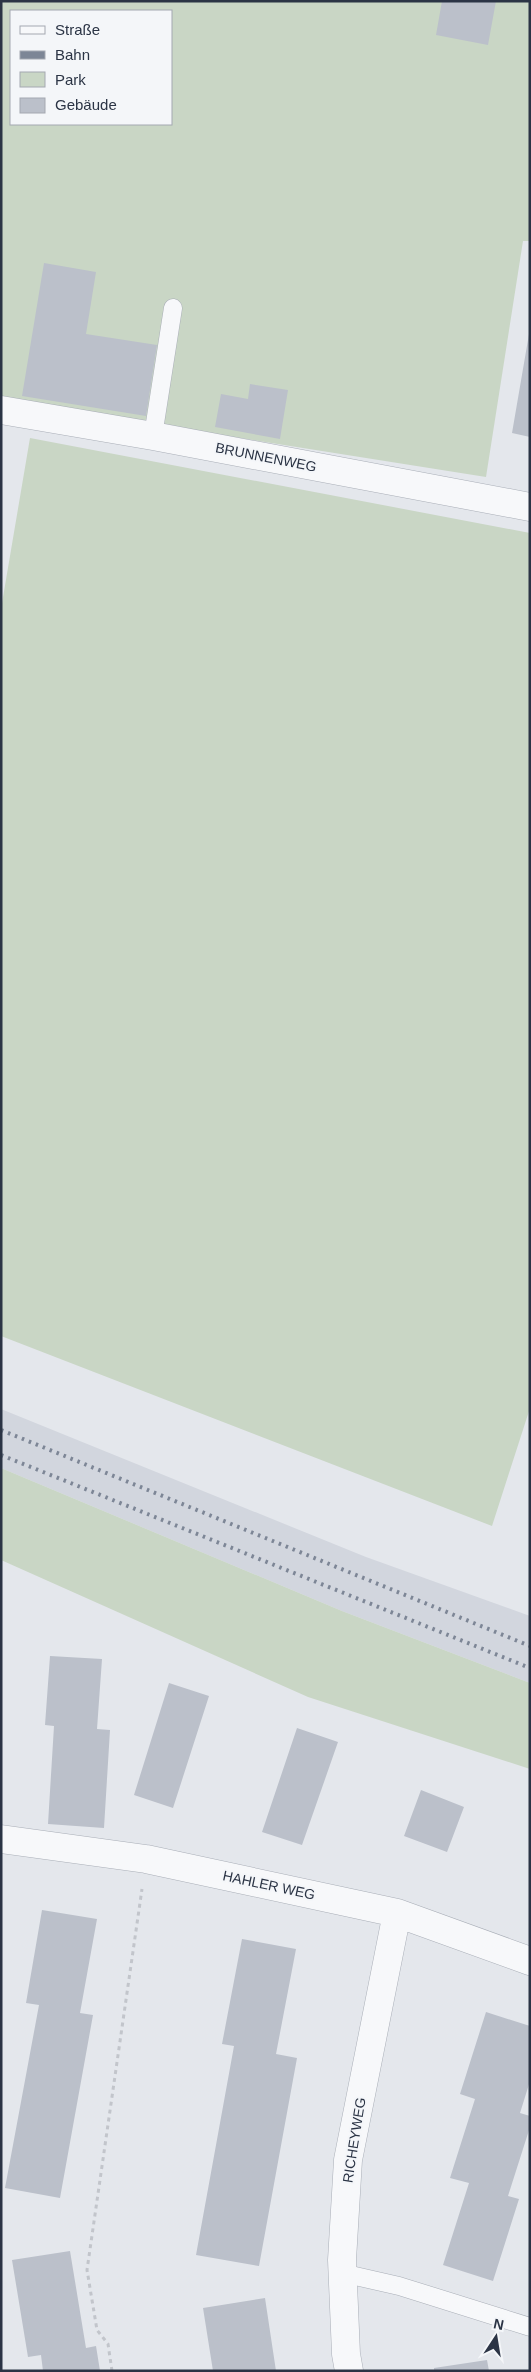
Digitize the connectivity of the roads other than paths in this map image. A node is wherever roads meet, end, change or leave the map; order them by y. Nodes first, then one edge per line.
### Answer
1 (173, 308) dead end
2 (1, 410) edge
3 (153, 436) junction
4 (530, 507) edge
5 (1, 1839) edge
6 (397, 1913) junction
7 (530, 1962) edge
8 (342, 2273) junction
9 (530, 2327) edge
10 (349, 2371) edge

1 - 3 lane
2 - 3 street, BRUNNENWEG
3 - 4 street, BRUNNENWEG
5 - 6 street, HAHLER WEG
6 - 7 street, HAHLER WEG
6 - 8 street, RICHEYWEG
8 - 9 lane
8 - 10 street, RICHEYWEG

